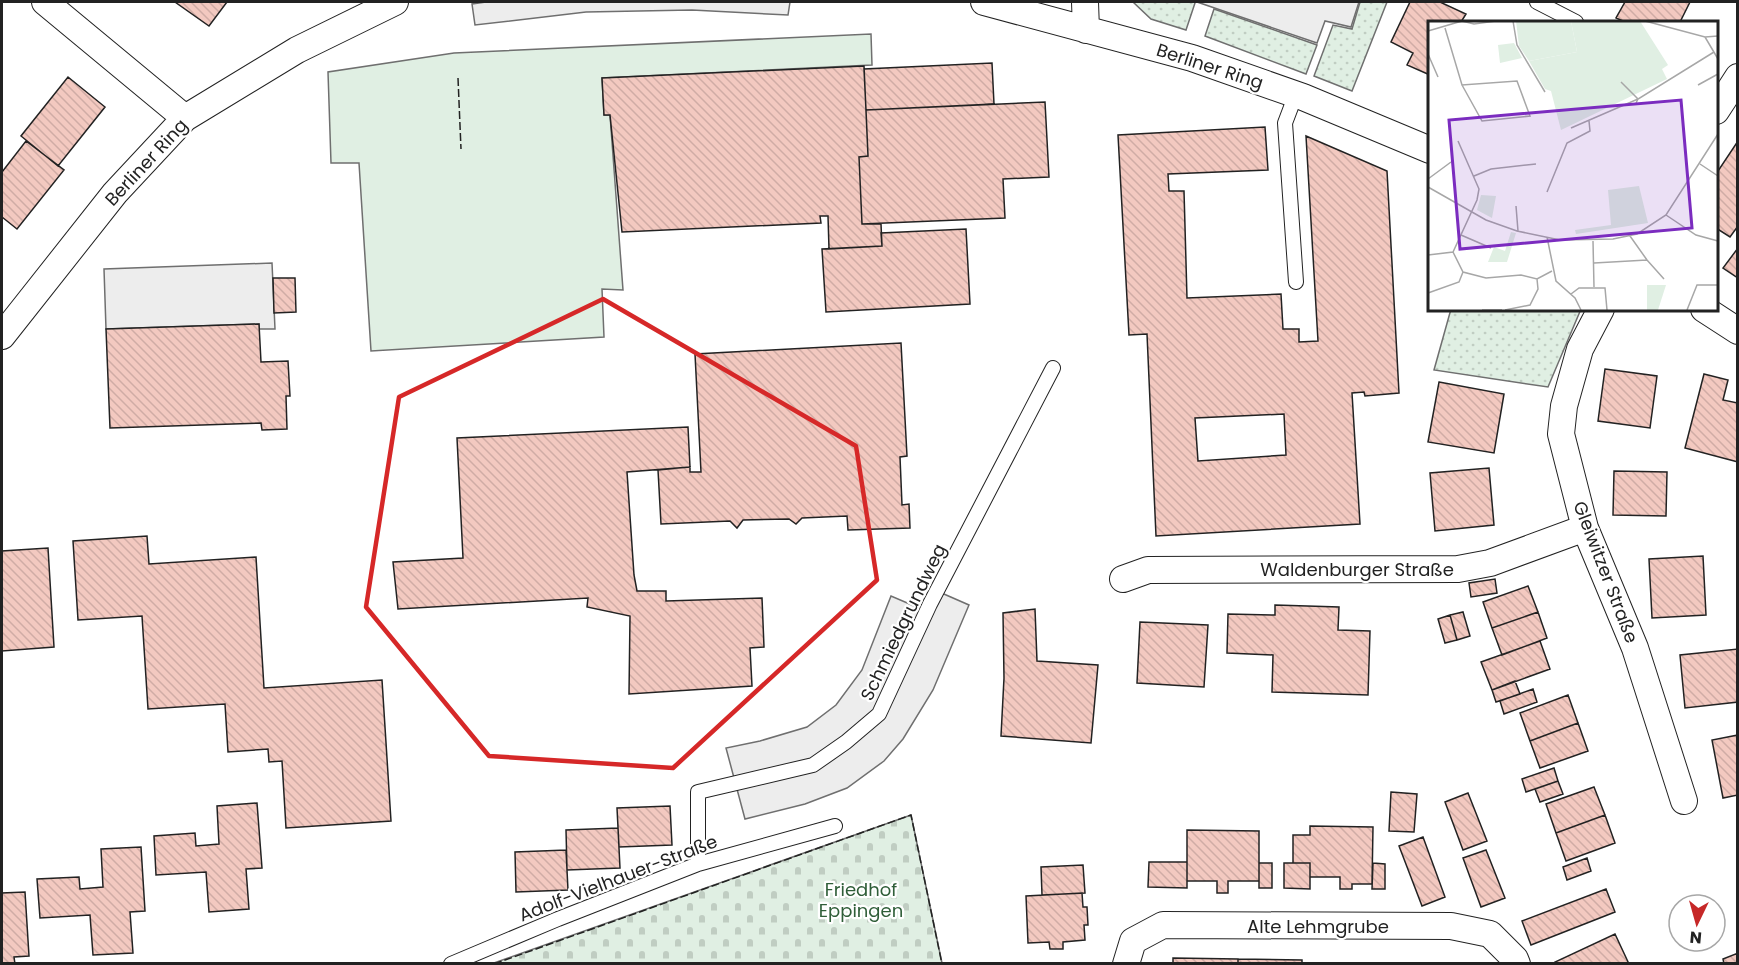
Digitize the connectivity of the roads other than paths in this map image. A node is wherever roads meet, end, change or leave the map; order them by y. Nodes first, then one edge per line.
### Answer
1 (45, 2) edge
2 (395, 2) edge
3 (984, 2) edge
4 (1085, 2) edge
5 (1538, 2) edge
6 (1574, 21) edge
7 (1086, 30) junction
8 (1737, 77) edge
9 (1296, 94) junction
10 (1718, 105) edge
11 (185, 118) junction
12 (1428, 149) edge
13 (1296, 282) dead end
14 (1600, 310) edge
15 (1706, 310) edge
16 (1737, 331) edge
17 (2, 336) edge
18 (1053, 368) dead end
19 (1585, 528) junction
20 (1123, 579) dead end
21 (1684, 801) dead end
22 (836, 826) dead end
23 (698, 864) junction
24 (451, 963) edge
25 (1126, 963) edge
26 (1517, 963) edge

1 - 11 street
2 - 11 street, Berliner Ring
3 - 7 street, Berliner Ring
4 - 7 street
5 - 6 lane
7 - 9 street, Berliner Ring
8 - 10 street
9 - 12 street, Berliner Ring
9 - 13 lane
11 - 17 street, Berliner Ring
14 - 19 street, Gleiwitzer Straße
15 - 16 street
18 - 23 lane, Schmiedgrundweg
19 - 20 street, Waldenburger Straße
19 - 21 street, Gleiwitzer Straße
22 - 23 lane, Adolf-Vielhauer-Straße
23 - 24 lane, Adolf-Vielhauer-Straße
25 - 26 street, Alte Lehmgrube

